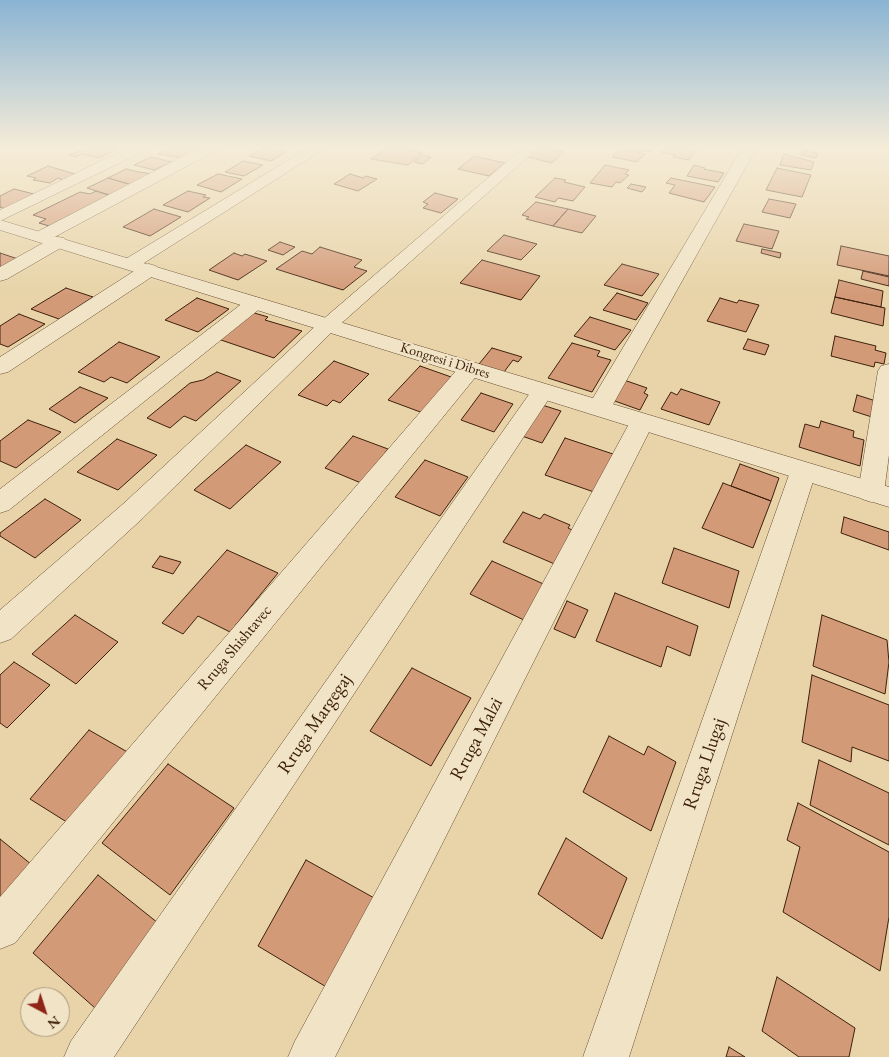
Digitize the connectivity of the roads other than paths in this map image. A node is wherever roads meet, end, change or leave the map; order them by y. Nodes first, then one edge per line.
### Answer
1 (40, 196) edge
2 (126, 196) edge
3 (246, 196) edge
4 (475, 196) edge
5 (721, 196) edge
6 (0, 216) edge
7 (0, 225) edge
8 (50, 240) junction
9 (140, 267) junction
10 (0, 275) edge
11 (255, 302) junction
12 (328, 325) junction
13 (0, 367) edge
14 (470, 369) junction
15 (889, 371) edge
16 (543, 391) junction
17 (599, 408) junction
18 (642, 422) junction
19 (803, 472) junction
20 (880, 494) edge
21 (0, 503) edge
22 (0, 629) edge
23 (0, 928) edge
24 (87, 1057) edge
25 (312, 1057) edge
26 (606, 1057) edge

1 - 6 street
2 - 8 street
3 - 9 street
4 - 12 street
5 - 17 street
7 - 8 street, Kongresi i Dibres
8 - 9 street, Kongresi i Dibres
8 - 10 street
9 - 11 street, Kongresi i Dibres
9 - 13 street
11 - 12 street, Kongresi i Dibres
11 - 21 street
12 - 14 street, Kongresi i Dibres
12 - 22 street
14 - 16 street, Kongresi i Dibres
14 - 23 street, Rruga Shishtavec
15 - 20 street
16 - 17 street, Kongresi i Dibres
16 - 24 street, Rruga Margegaj
17 - 18 street, Kongresi i Dibres
18 - 19 street, Kongresi i Dibres
18 - 25 street, Rruga Malzi
19 - 20 street, Kongresi i Dibres
19 - 26 street, Rruga Llugaj

